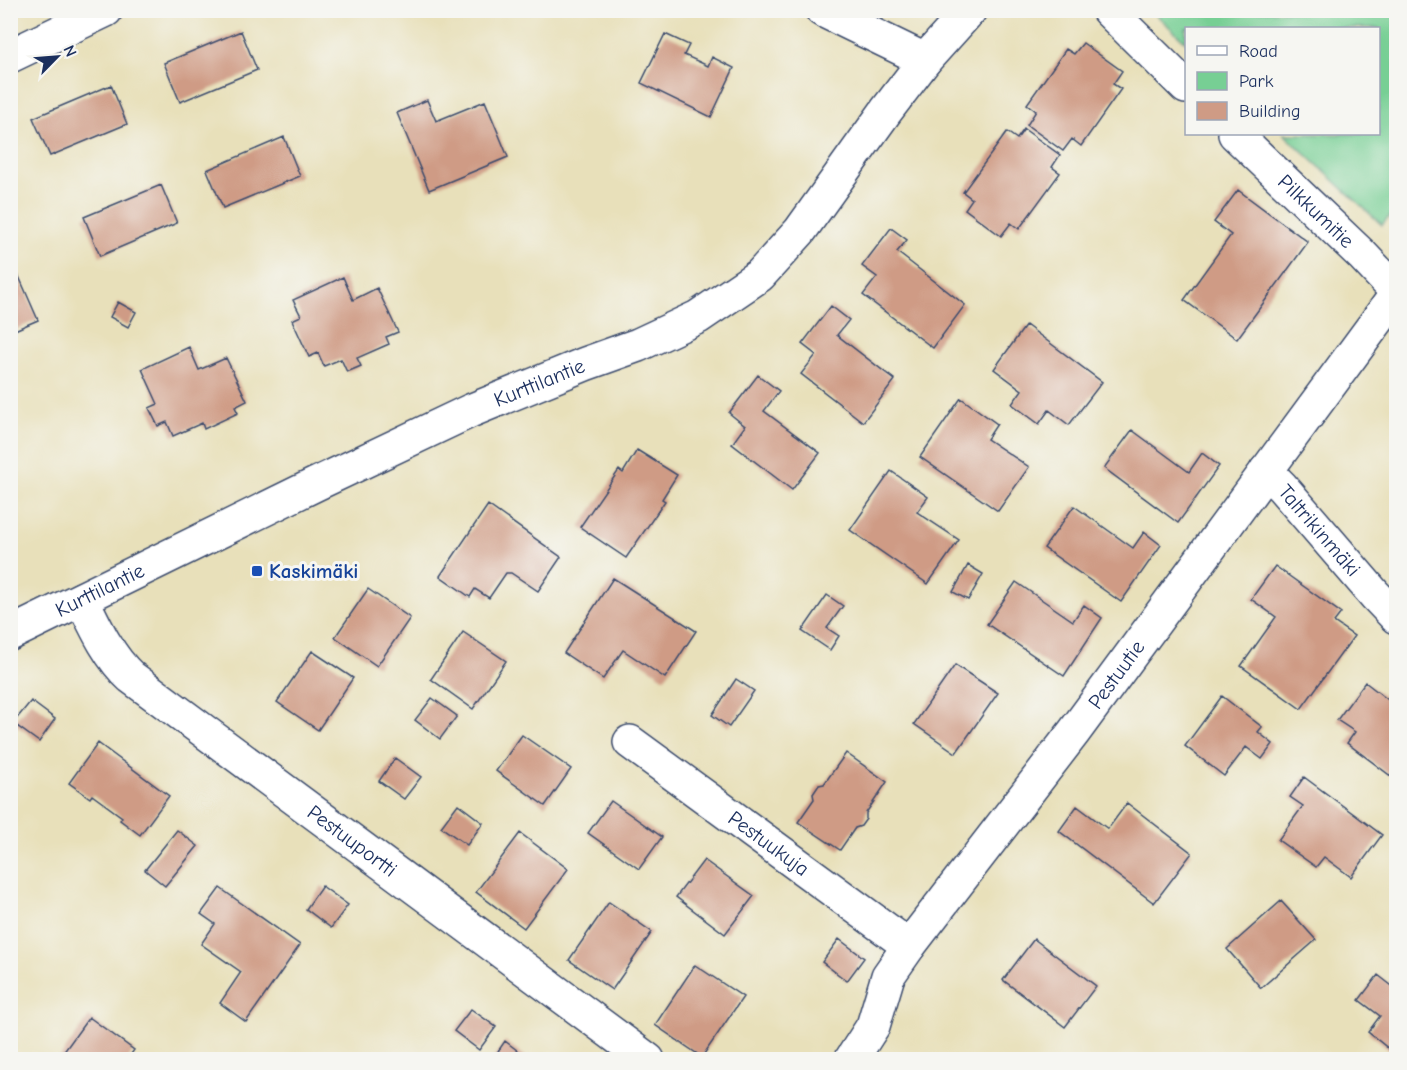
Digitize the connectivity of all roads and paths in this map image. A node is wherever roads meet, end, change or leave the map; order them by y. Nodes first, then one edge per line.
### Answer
1 (106, 10) edge
2 (822, 10) edge
3 (970, 10) edge
4 (1108, 10) edge
5 (10, 56) edge
6 (925, 60) junction
7 (1185, 86) edge
8 (1236, 135) edge
9 (1396, 293) edge
10 (1266, 471) junction
11 (82, 599) junction
12 (1396, 617) edge
13 (10, 634) edge
14 (630, 742) dead end
15 (909, 946) junction
16 (648, 1059) edge
17 (851, 1059) edge

1 - 5 street
2 - 6 street
3 - 6 street, Kurttilantie
4 - 7 street
6 - 11 street, Kurttilantie
8 - 9 street, Pilkkumitie
9 - 10 street, Pestuutie
10 - 12 street, Taltrikinmäki
10 - 15 street, Pestuutie
11 - 13 street, Kurttilantie
11 - 16 street, Pestuuportti
14 - 15 street, Pestuukuja
15 - 17 street, Pestuutie

